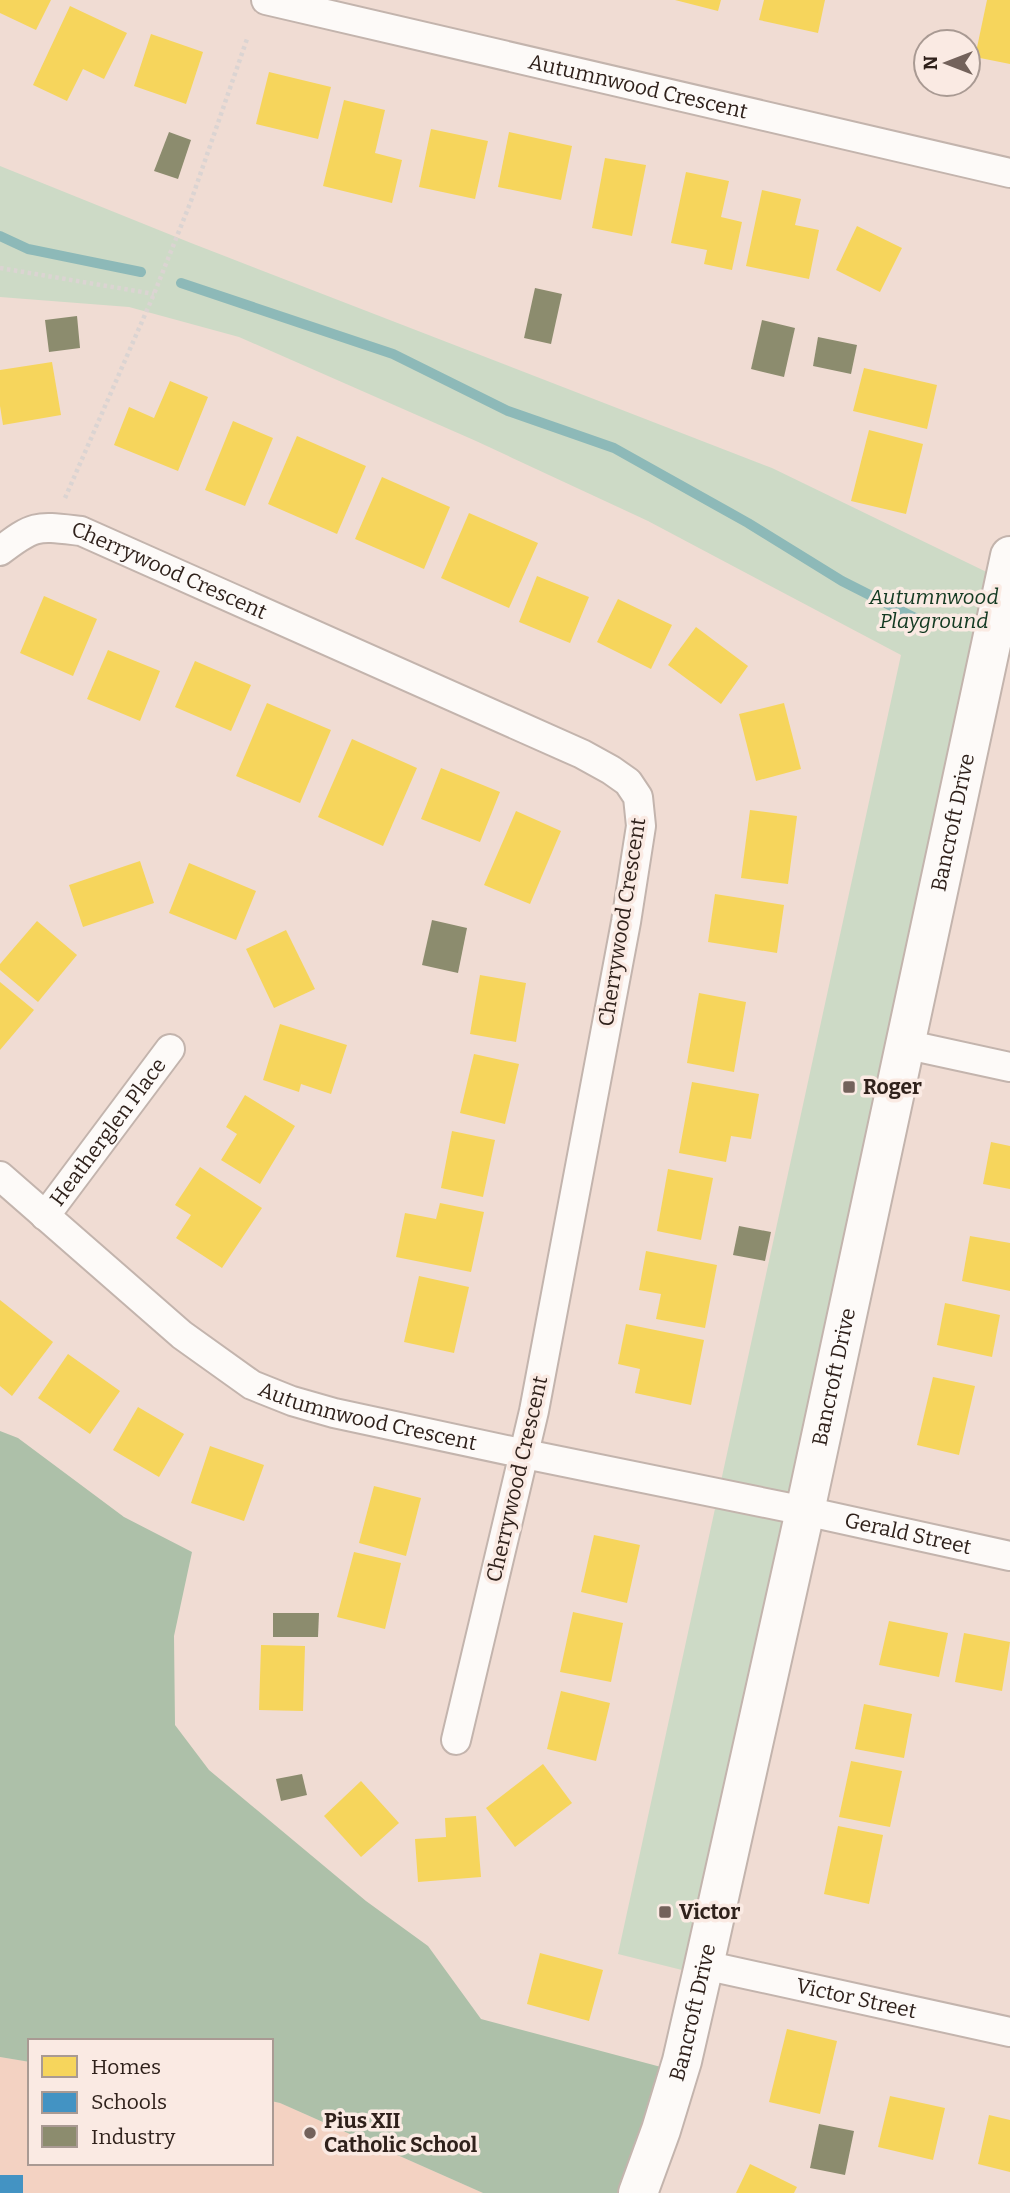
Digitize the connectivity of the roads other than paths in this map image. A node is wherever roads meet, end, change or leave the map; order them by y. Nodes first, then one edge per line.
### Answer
1 (266, 0) edge
2 (1010, 173) edge
3 (0, 551) edge
4 (1010, 556) edge
5 (904, 1044) junction
6 (170, 1049) dead end
7 (1010, 1067) edge
8 (0, 1176) edge
9 (45, 1216) junction
10 (524, 1454) junction
11 (805, 1511) junction
12 (1010, 1556) edge
13 (456, 1740) dead end
14 (704, 1965) junction
15 (1010, 2032) edge
16 (638, 2193) edge

1 - 2 street, Autumnwood Crescent
3 - 10 street, Cherrywood Crescent
4 - 5 main road, Bancroft Drive
5 - 7 street
5 - 11 main road, Bancroft Drive
6 - 9 street, Heatherglen Place
8 - 9 street, Autumnwood Crescent
9 - 10 street, Autumnwood Crescent
10 - 11 street, Autumnwood Crescent
10 - 13 street, Cherrywood Crescent
11 - 12 street, Gerald Street
11 - 14 main road, Bancroft Drive
14 - 15 street, Victor Street
14 - 16 main road, Bancroft Drive

